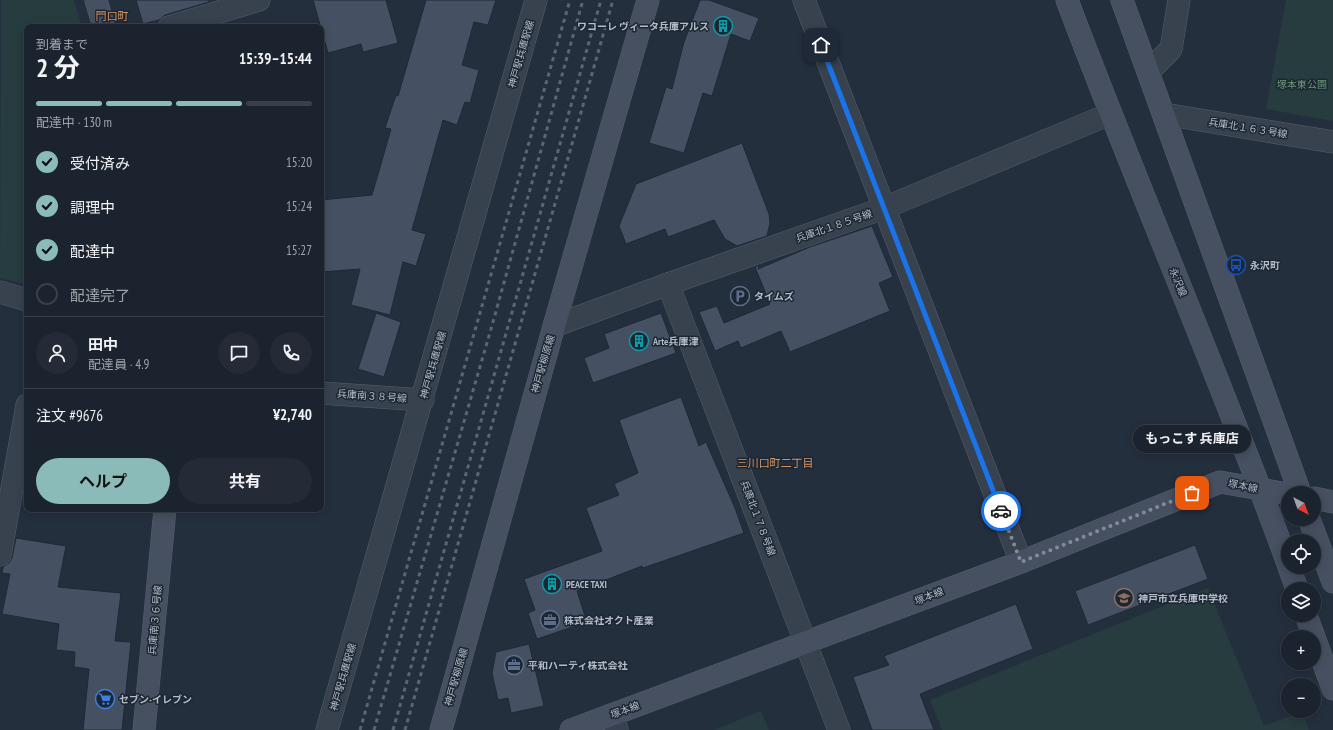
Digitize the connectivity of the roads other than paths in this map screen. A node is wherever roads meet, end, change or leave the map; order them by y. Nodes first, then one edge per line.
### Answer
1 (96, 0) edge
2 (259, 0) edge
3 (536, 0) edge
4 (648, 0) edge
5 (804, 0) edge
6 (1067, 0) edge
7 (1122, 0) edge
8 (1180, 0) edge
9 (103, 24) edge
10 (178, 24) edge
11 (1149, 71) junction
12 (1110, 114) junction
13 (1164, 114) junction
14 (1333, 142) edge
15 (884, 208) junction
16 (668, 284) junction
17 (0, 292) edge
18 (24, 299) edge
19 (554, 326) junction
20 (324, 393) edge
21 (423, 400) junction
22 (24, 422) edge
23 (1297, 486) edge
24 (1261, 490) junction
25 (1281, 493) edge
26 (1321, 499) edge
27 (1333, 502) edge
28 (165, 512) edge
29 (1312, 526) edge
30 (1281, 546) edge
31 (0, 555) edge
32 (1021, 562) junction
33 (1333, 582) edge
34 (1309, 622) edge
35 (806, 643) junction
36 (1333, 689) edge
37 (614, 722) edge
38 (144, 730) edge
39 (328, 730) edge
40 (441, 730) edge
41 (572, 730) edge
42 (839, 730) edge

1 - 9 street
2 - 10 street
3 - 21 street, 神戸駅兵庫駅線
4 - 19 street, 神戸駅柳原線
5 - 15 street
6 - 12 street, 永沢線
7 - 11 street
8 - 11 street
11 - 13 street
12 - 15 street, 兵庫北１８５号線
12 - 24 street, 永沢線
13 - 14 street, 兵庫北１６３号線
13 - 23 street
15 - 16 street, 兵庫北１８５号線
15 - 32 street
16 - 19 street, 兵庫北１８５号線
16 - 35 street, 兵庫北１７８号線
17 - 18 street
19 - 40 street, 神戸駅柳原線
20 - 21 street, 兵庫南３８号線
21 - 39 street, 神戸駅兵庫駅線
22 - 31 street
24 - 25 street, 塚本線
24 - 30 street, 永沢線
24 - 32 street, 塚本線
26 - 27 street
28 - 38 street, 兵庫南３６号線
29 - 33 street
32 - 35 street, 塚本線
34 - 36 street
35 - 37 street, 塚本線
35 - 42 street, 兵庫北１７８号線
37 - 41 street, 塚本線

